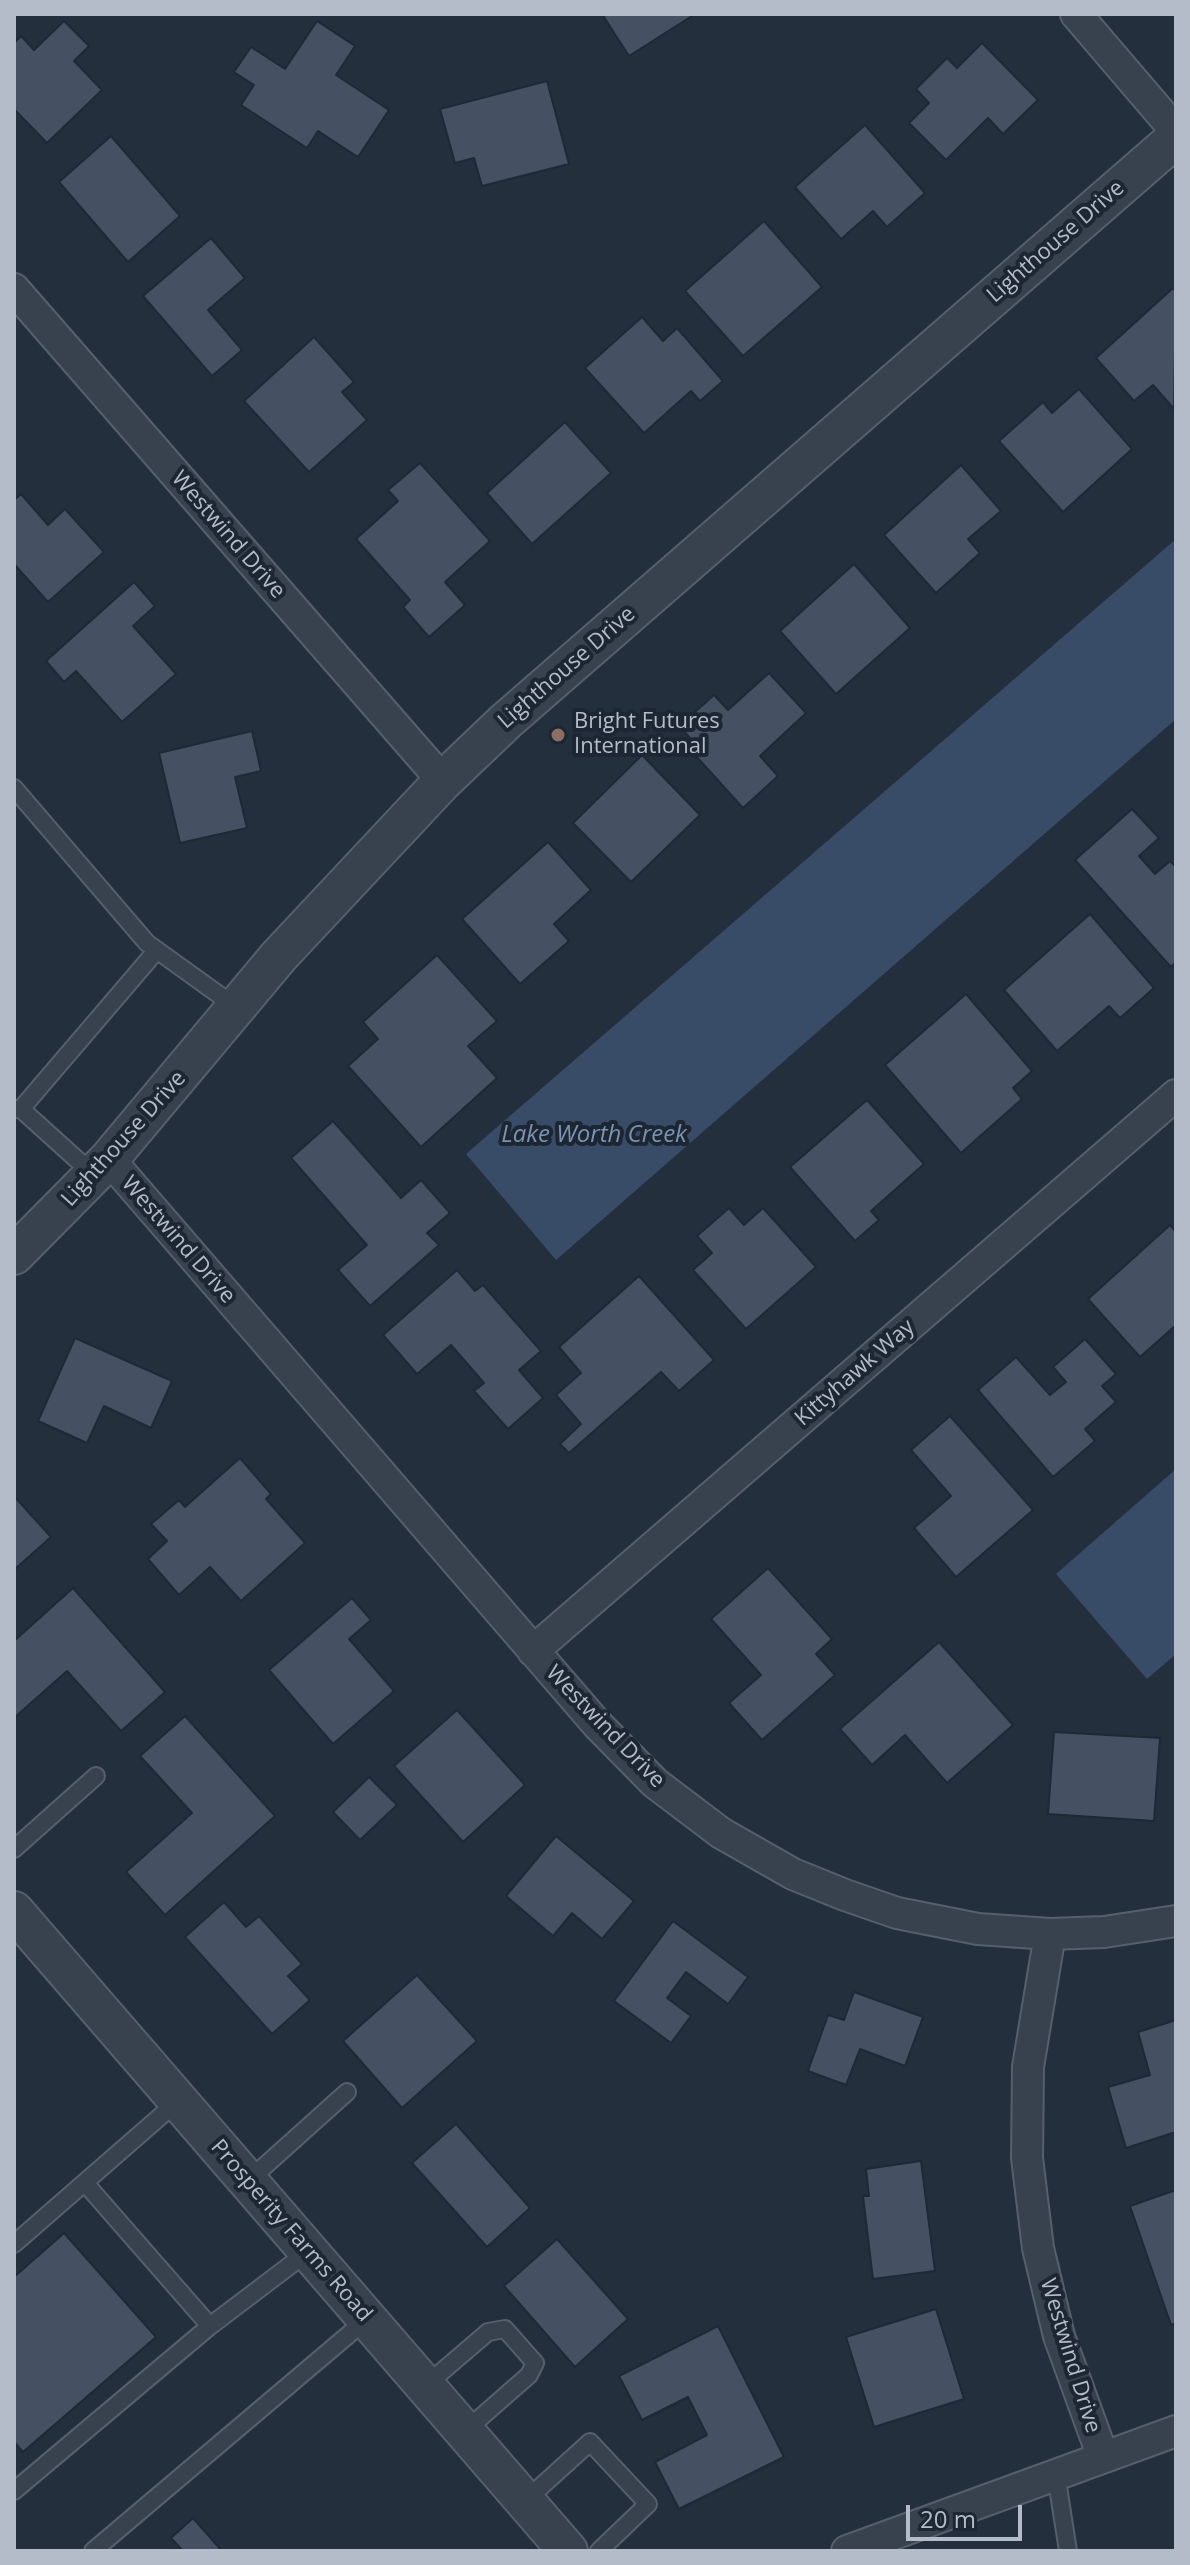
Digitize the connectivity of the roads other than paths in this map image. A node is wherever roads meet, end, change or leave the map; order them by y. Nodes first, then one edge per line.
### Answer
1 (1076, 14) edge
2 (1176, 131) edge
3 (1176, 138) edge
4 (14, 289) edge
5 (443, 781) junction
6 (14, 788) edge
7 (157, 950) junction
8 (237, 1008) junction
9 (1176, 1095) edge
10 (18, 1109) edge
11 (101, 1167) junction
12 (14, 1255) edge
13 (533, 1651) junction
14 (96, 1776) dead end
15 (14, 1849) edge
16 (14, 1911) edge
17 (1176, 1921) edge
18 (1050, 1934) junction
19 (347, 2092) dead end
20 (178, 2101) junction
21 (248, 2181) junction
22 (85, 2183) junction
23 (14, 2244) edge
24 (311, 2250) junction
25 (367, 2319) junction
26 (210, 2326) junction
27 (425, 2386) junction
28 (1176, 2431) edge
29 (464, 2432) junction
30 (1103, 2457) junction
31 (1056, 2474) junction
32 (14, 2491) edge
33 (525, 2501) junction
34 (93, 2551) edge
35 (568, 2551) edge
36 (599, 2551) edge
37 (847, 2551) edge
38 (1068, 2551) edge

1 - 2 street
3 - 5 street, Lighthouse Drive
4 - 5 street, Westwind Drive
5 - 8 street, Lighthouse Drive
6 - 7 lane
7 - 8 lane
7 - 10 lane
8 - 11 street, Lighthouse Drive
9 - 13 street, Kittyhawk Way
10 - 11 lane
11 - 12 street, Lighthouse Drive
11 - 13 street, Westwind Drive
13 - 18 street, Westwind Drive
14 - 15 lane
16 - 20 street, Prosperity Farms Road
17 - 18 street
18 - 30 street, Westwind Drive
19 - 21 lane
20 - 21 street, Prosperity Farms Road
20 - 22 lane
21 - 24 street, Prosperity Farms Road
22 - 23 lane
22 - 26 lane
24 - 25 street, Prosperity Farms Road
24 - 26 lane
25 - 27 street, Prosperity Farms Road
25 - 34 lane
26 - 32 lane
27 - 29 street, Prosperity Farms Road
27 - 29 lane
28 - 30 street
29 - 33 street, Prosperity Farms Road
30 - 31 street
31 - 37 street
31 - 38 lane
33 - 35 street, Prosperity Farms Road
33 - 36 lane

